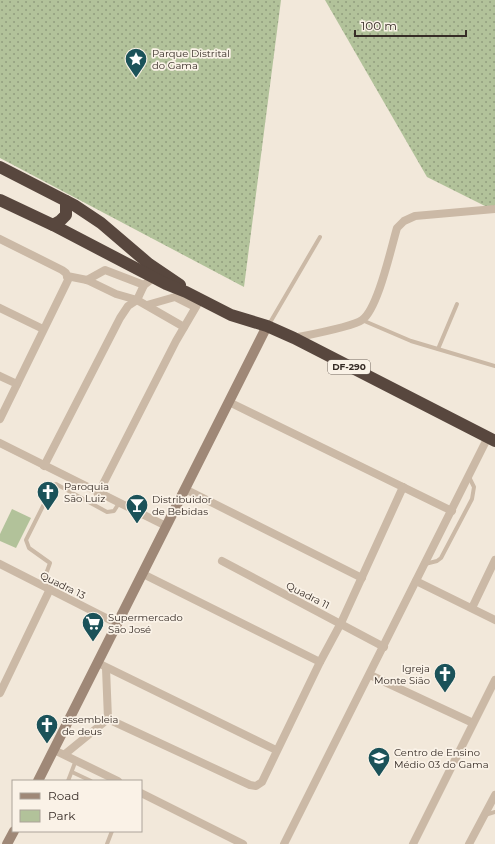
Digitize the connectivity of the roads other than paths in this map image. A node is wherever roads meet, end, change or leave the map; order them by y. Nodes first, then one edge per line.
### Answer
1 (0, 167) edge
2 (0, 200) edge
3 (66, 201) junction
4 (495, 208) edge
5 (53, 225) junction
6 (320, 237) dead end
7 (0, 239) edge
8 (68, 276) junction
9 (87, 280) junction
10 (148, 282) junction
11 (186, 292) junction
12 (137, 300) junction
13 (147, 304) junction
14 (197, 304) junction
15 (457, 304) dead end
16 (0, 308) edge
17 (362, 320) junction
18 (267, 326) junction
19 (184, 327) junction
20 (43, 329) junction
21 (294, 338) junction
22 (438, 349) junction
23 (495, 366) edge
24 (0, 376) edge
25 (17, 384) junction
26 (229, 402) junction
27 (0, 419) edge
28 (492, 439) edge
29 (0, 443) edge
30 (44, 466) junction
31 (469, 476) junction
32 (403, 487) junction
33 (185, 489) junction
34 (98, 494) junction
35 (119, 503) junction
36 (452, 511) junction
37 (166, 526) junction
38 (495, 560) edge
39 (222, 562) dead end
40 (0, 564) edge
41 (425, 564) junction
42 (143, 574) junction
43 (362, 578) junction
44 (416, 581) junction
45 (42, 585) junction
46 (50, 589) junction
47 (472, 608) junction
48 (495, 620) edge
49 (118, 624) junction
50 (341, 624) junction
51 (384, 647) junction
52 (320, 662) junction
53 (102, 665) junction
54 (370, 675) junction
55 (495, 680) edge
56 (0, 692) edge
57 (108, 719) junction
58 (473, 723) junction
59 (54, 750) junction
60 (276, 750) junction
61 (65, 754) junction
62 (76, 760) junction
63 (72, 772) junction
64 (39, 780) edge
65 (68, 780) edge
66 (89, 780) edge
67 (116, 780) edge
68 (142, 793) edge
69 (495, 795) edge
70 (495, 812) edge
71 (485, 815) junction
72 (13, 832) edge
73 (112, 832) edge
74 (7, 844) edge
75 (107, 844) edge
76 (243, 844) edge
77 (284, 844) edge
78 (413, 844) edge
79 (469, 844) edge

1 - 3 highway, DF-290
2 - 5 highway, DF-290
3 - 5 highway
3 - 11 highway, DF-290
4 - 17 street
5 - 10 highway, DF-290
6 - 18 lane
7 - 8 street
8 - 9 street
8 - 20 street
9 - 10 street
9 - 12 street
10 - 11 highway, DF-290
10 - 12 street
11 - 14 highway, DF-290
12 - 13 street
12 - 30 street
13 - 14 street
13 - 19 street
14 - 18 highway, DF-290
14 - 19 street
15 - 22 lane
16 - 20 street
17 - 21 street
17 - 22 lane
18 - 21 highway, DF-290
18 - 26 street
19 - 34 street
20 - 25 street
21 - 28 highway, DF-290
22 - 23 lane
24 - 25 street
25 - 27 street
26 - 32 street
26 - 33 street
28 - 31 street
29 - 30 street
30 - 34 street
31 - 36 street
31 - 41 lane
32 - 36 street
32 - 43 street
33 - 37 street
33 - 43 street
34 - 35 street
35 - 37 street
35 - 45 lane
36 - 41 street
37 - 42 street
38 - 47 street
39 - 50 street, Quadra 11
40 - 45 street, Quadra 13
41 - 44 street
42 - 49 street
42 - 52 street
43 - 50 street
44 - 47 street
44 - 51 street
45 - 46 street, Quadra 13
46 - 49 street, Quadra 13
46 - 56 street
47 - 48 street
49 - 53 street
50 - 51 street, Quadra 11
50 - 52 street
51 - 54 street
52 - 60 street
53 - 57 street
53 - 59 street
53 - 60 street
54 - 58 street
54 - 77 street
55 - 58 street
57 - 60 street
57 - 61 street
58 - 78 street
59 - 61 street
59 - 64 street
61 - 62 street
62 - 63 lane
62 - 67 street
63 - 65 lane
63 - 66 lane
68 - 76 street
69 - 71 street
70 - 71 lane
71 - 79 street
72 - 74 street
73 - 75 lane

